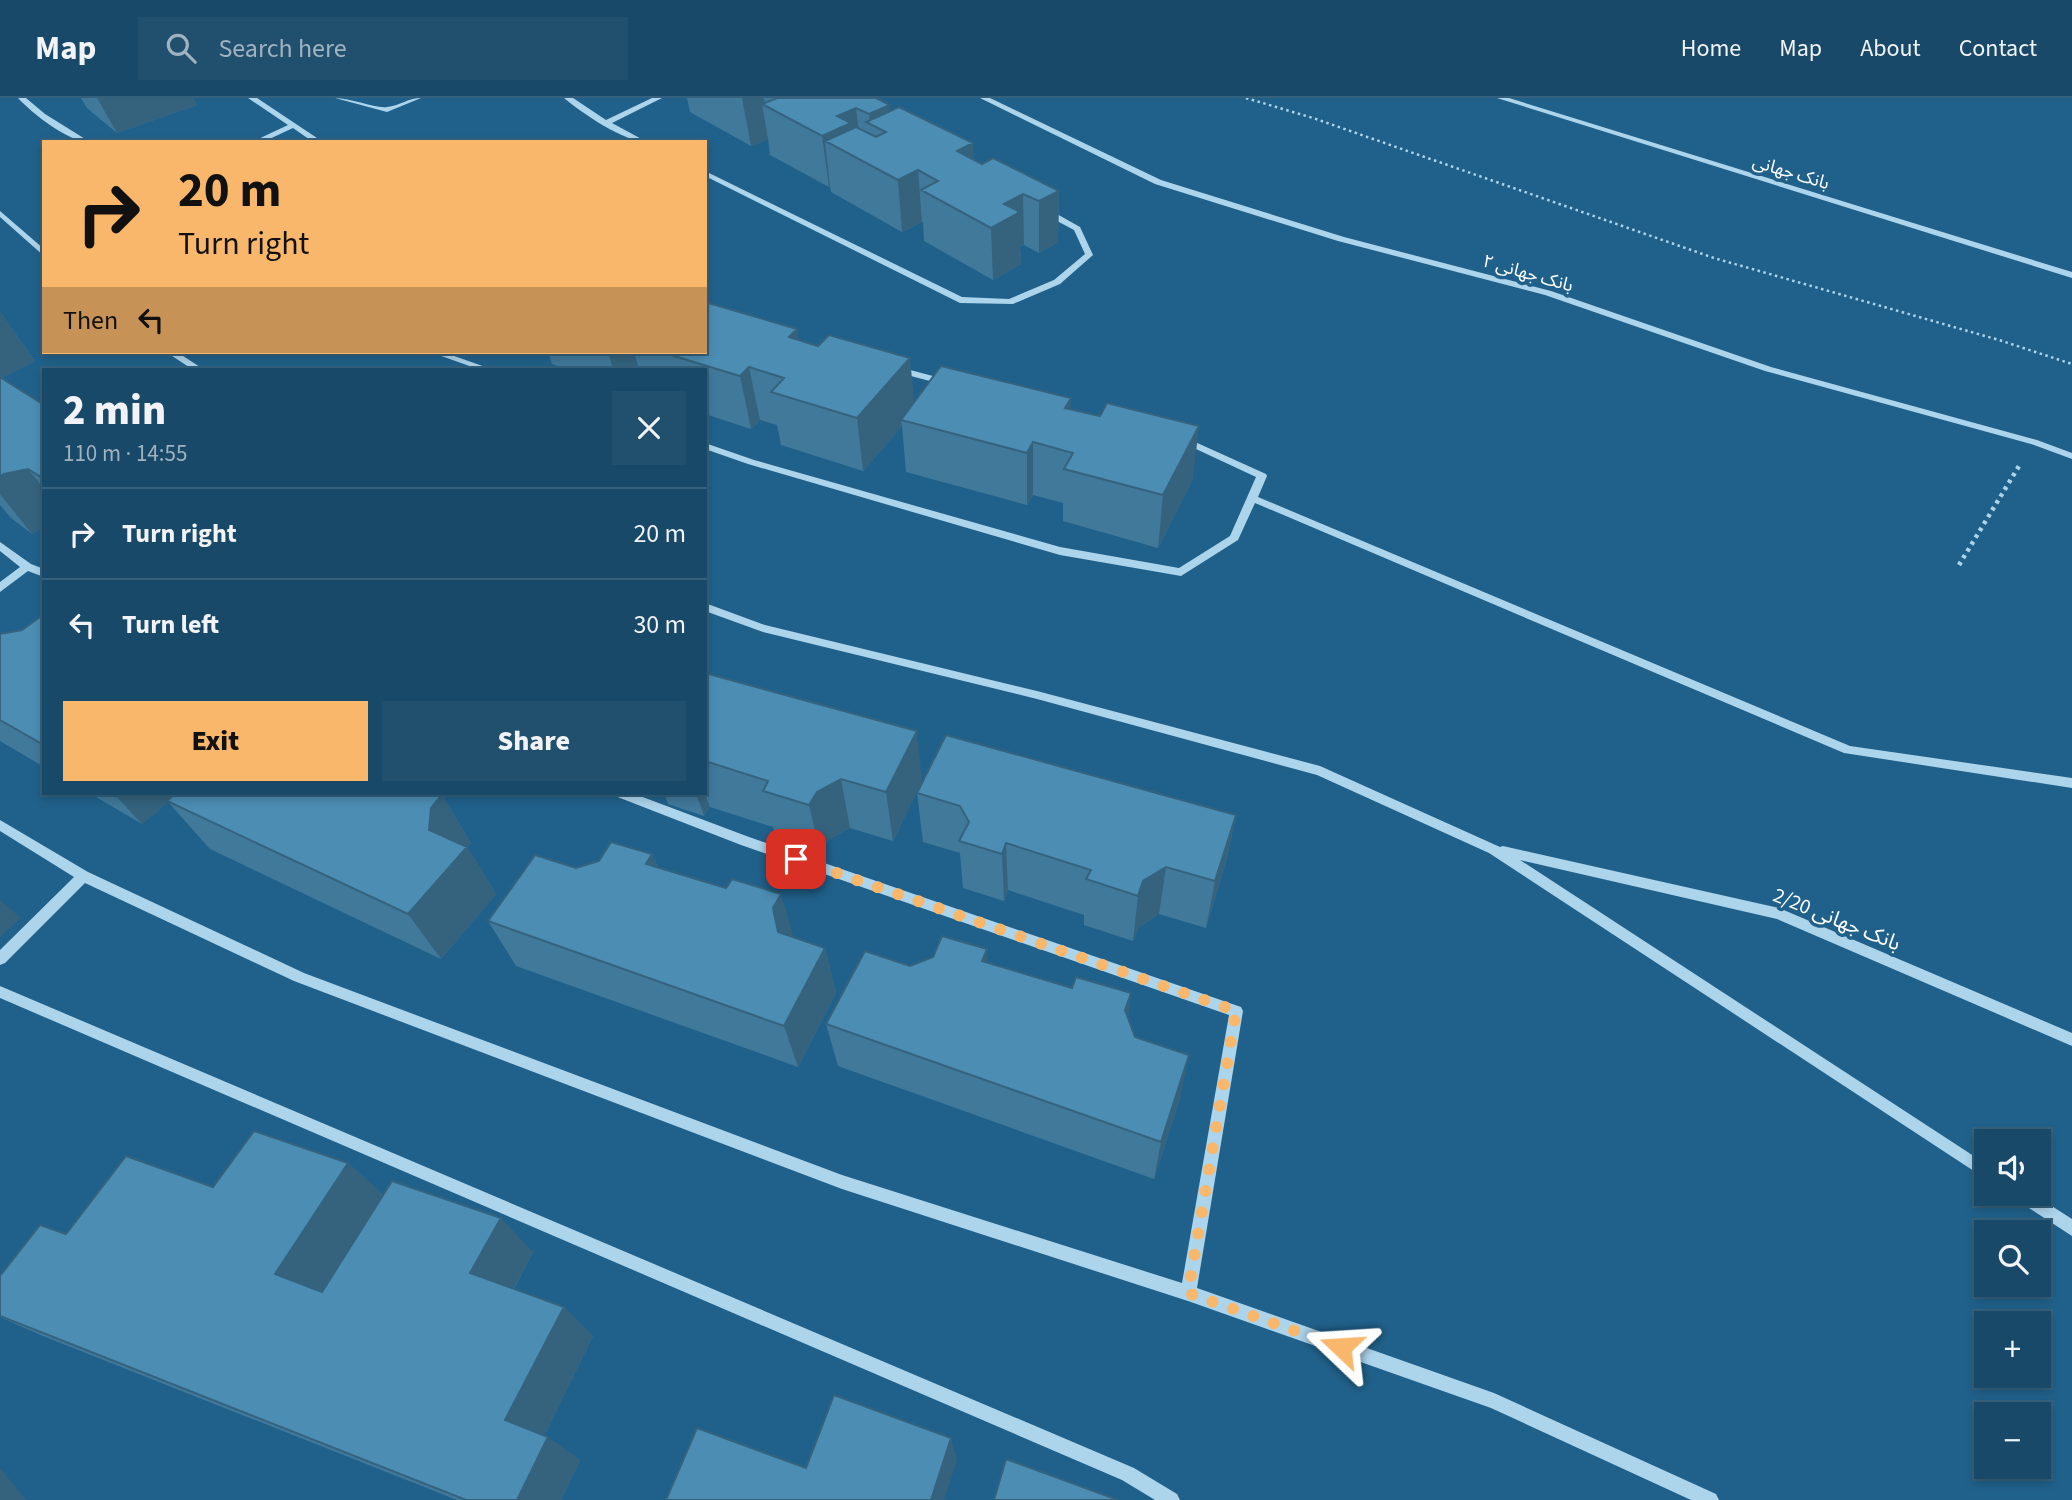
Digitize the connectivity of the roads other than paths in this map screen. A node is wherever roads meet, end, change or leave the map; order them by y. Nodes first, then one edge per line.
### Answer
1 (22, 98) edge
2 (252, 98) edge
3 (339, 98) edge
4 (417, 98) edge
5 (568, 98) edge
6 (658, 98) edge
7 (984, 98) edge
8 (1501, 98) edge
9 (606, 123) junction
10 (293, 125) junction
11 (83, 140) edge
12 (260, 140) edge
13 (317, 140) edge
14 (639, 140) edge
15 (707, 174) edge
16 (1031, 203) edge
17 (0, 213) edge
18 (42, 238) edge
19 (32, 242) junction
20 (42, 252) edge
21 (2072, 275) edge
22 (174, 354) edge
23 (441, 354) edge
24 (887, 367) edge
25 (196, 368) edge
26 (482, 368) edge
27 (952, 384) edge
28 (1168, 436) edge
29 (707, 447) edge
30 (2072, 456) edge
31 (1252, 498) junction
32 (0, 546) edge
33 (27, 567) junction
34 (42, 572) edge
35 (0, 588) edge
36 (707, 608) edge
37 (2072, 783) edge
38 (624, 795) edge
39 (0, 825) edge
40 (1493, 849) junction
41 (83, 876) junction
42 (0, 959) edge
43 (0, 992) edge
44 (2072, 1040) edge
45 (1974, 1164) edge
46 (2038, 1206) edge
47 (2072, 1228) edge
48 (1188, 1293) junction
49 (1171, 1500) edge
50 (1710, 1500) edge

1 - 11 street
2 - 10 street
3 - 4 street
5 - 9 street
6 - 9 street
7 - 30 street, بانک جهانی ۲
8 - 21 street, بانک جهانی
9 - 14 street
10 - 12 street
10 - 13 street
15 - 16 street
17 - 19 street
18 - 19 street
19 - 20 street
22 - 25 street
23 - 26 street
24 - 27 street
28 - 31 street
29 - 31 street
31 - 37 street
32 - 33 street
33 - 34 street
33 - 35 street
36 - 40 street
38 - 48 street
39 - 41 street
40 - 44 street, بانک جهانی 2/20
40 - 45 street
41 - 42 street
41 - 48 street
43 - 49 street
46 - 47 street
48 - 50 street

